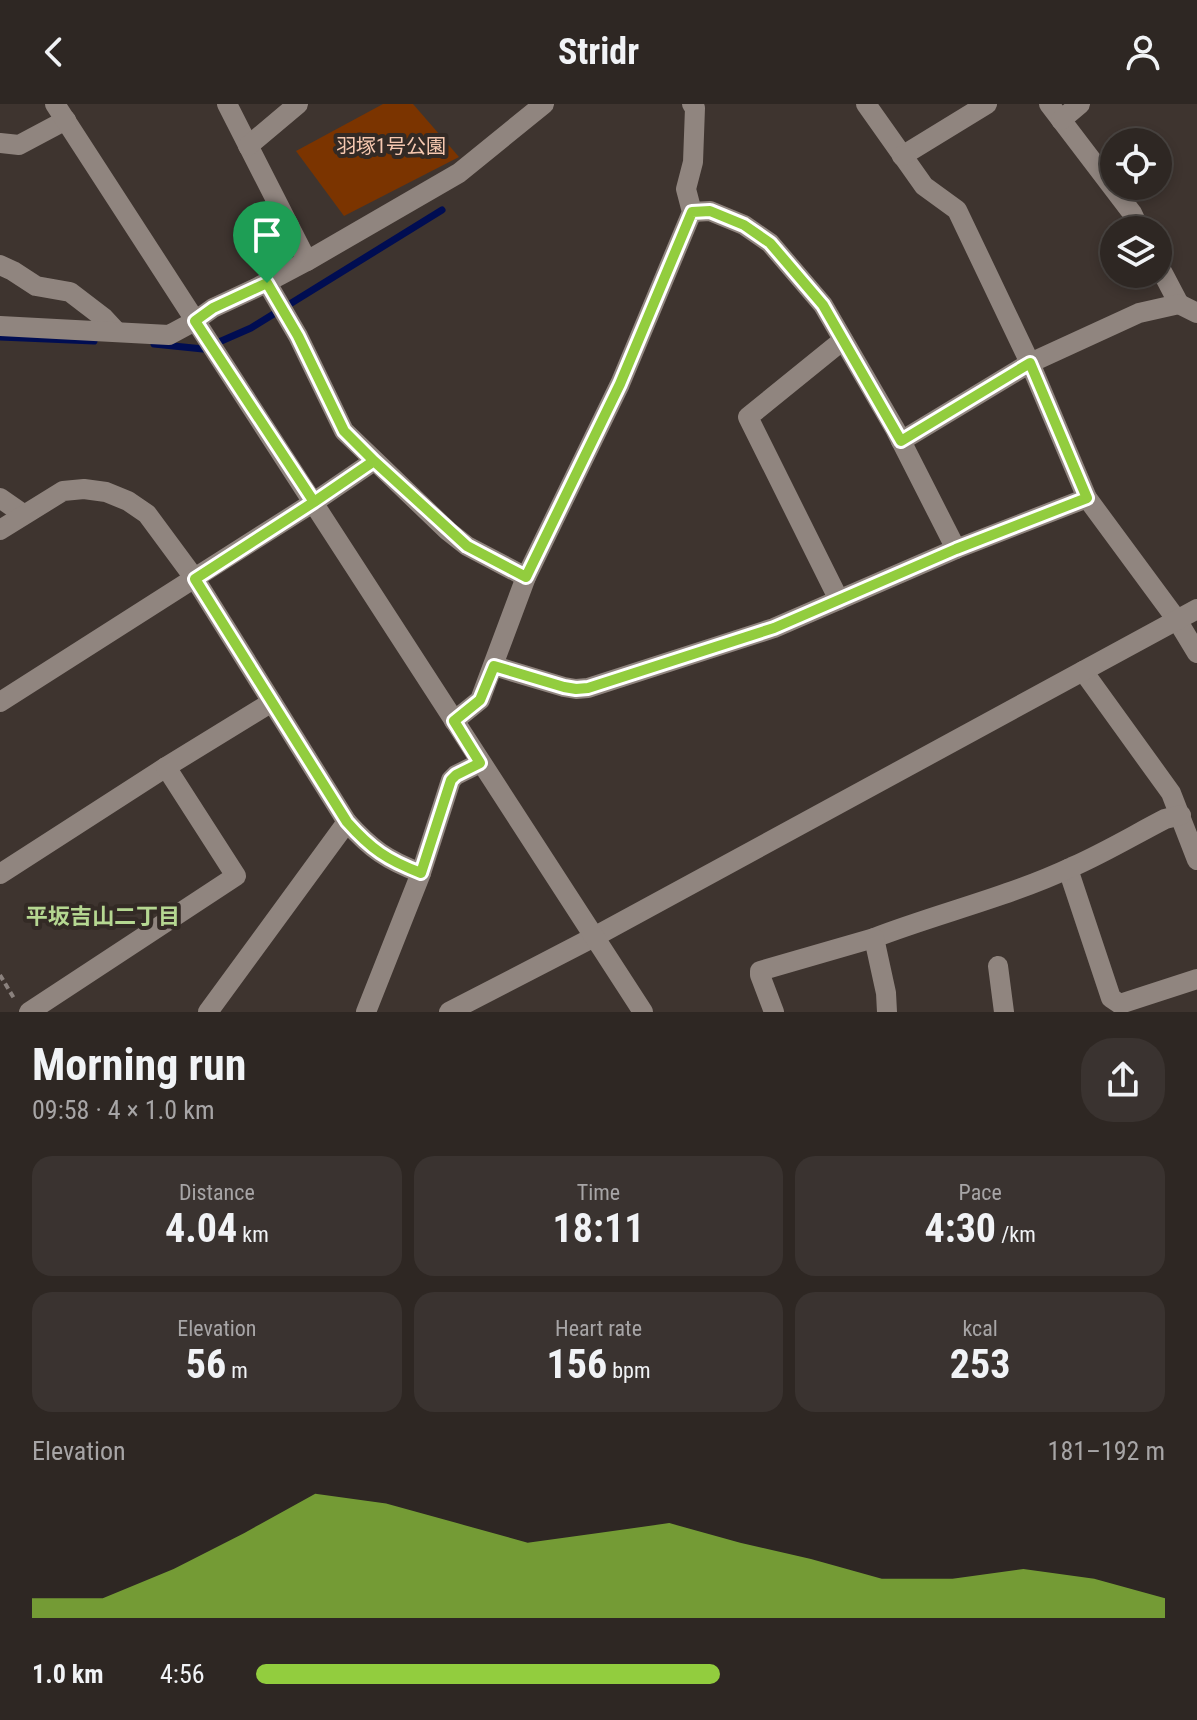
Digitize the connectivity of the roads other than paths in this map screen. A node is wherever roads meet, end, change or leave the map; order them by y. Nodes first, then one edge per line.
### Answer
1 (227, 104) edge
2 (298, 104) edge
3 (544, 104) edge
4 (692, 104) edge
5 (866, 104) edge
6 (987, 104) edge
7 (1080, 104) edge
8 (61, 112) edge
9 (1055, 112) edge
10 (0, 143) edge
11 (248, 146) junction
12 (902, 156) junction
13 (692, 212) junction
14 (1133, 216) edge
15 (307, 261) junction
16 (0, 265) edge
17 (267, 283) junction
18 (1172, 285) edge
19 (1188, 308) edge
20 (195, 321) junction
21 (0, 326) edge
22 (117, 332) junction
23 (843, 340) junction
24 (1030, 363) junction
25 (901, 441) junction
26 (374, 461) junction
27 (0, 498) edge
28 (1087, 498) junction
29 (314, 502) junction
30 (23, 514) junction
31 (0, 530) edge
32 (956, 549) junction
33 (526, 577) junction
34 (195, 579) junction
35 (839, 600) junction
36 (1197, 609) edge
37 (1177, 620) junction
38 (1197, 653) edge
39 (494, 666) junction
40 (1083, 671) junction
41 (0, 702) edge
42 (272, 702) junction
43 (454, 721) junction
44 (480, 763) junction
45 (166, 767) junction
46 (1181, 815) junction
47 (347, 822) junction
48 (1197, 860) edge
49 (1068, 869) junction
50 (421, 873) junction
51 (0, 874) edge
52 (594, 937) junction
53 (874, 938) junction
54 (998, 966) dead end
55 (1197, 979) edge
56 (22, 1006) edge
57 (208, 1012) edge
58 (366, 1012) edge
59 (449, 1012) edge
60 (643, 1012) edge
61 (774, 1012) edge
62 (887, 1012) edge
63 (1004, 1012) edge

1 - 11 street
2 - 11 street
3 - 15 street
4 - 13 street
5 - 12 street
6 - 12 street
7 - 9 street
8 - 10 street
8 - 20 street
9 - 14 street
11 - 15 street
12 - 24 street
13 - 23 street
13 - 33 street
15 - 17 street
16 - 22 street
17 - 20 street
17 - 26 street
18 - 19 street
19 - 24 street
20 - 22 street
20 - 29 street
21 - 22 street
23 - 25 street
23 - 35 street
24 - 25 street
24 - 28 street
25 - 32 street
26 - 29 street
26 - 33 street
27 - 30 street
28 - 32 street
28 - 37 street
29 - 34 street
29 - 43 street
30 - 31 street
30 - 34 street
32 - 35 street
33 - 39 street
34 - 41 street
34 - 42 street
35 - 39 street
36 - 37 street
37 - 38 street
37 - 40 street
39 - 43 street
40 - 46 street
40 - 52 street
42 - 45 street
42 - 47 street
43 - 44 street
44 - 50 street
44 - 52 street
45 - 51 street
45 - 56 street
46 - 48 street
46 - 49 street
47 - 50 street
47 - 57 street
49 - 53 street
49 - 55 street
50 - 58 street
52 - 59 street
52 - 60 street
53 - 61 street
53 - 62 street
54 - 63 street

